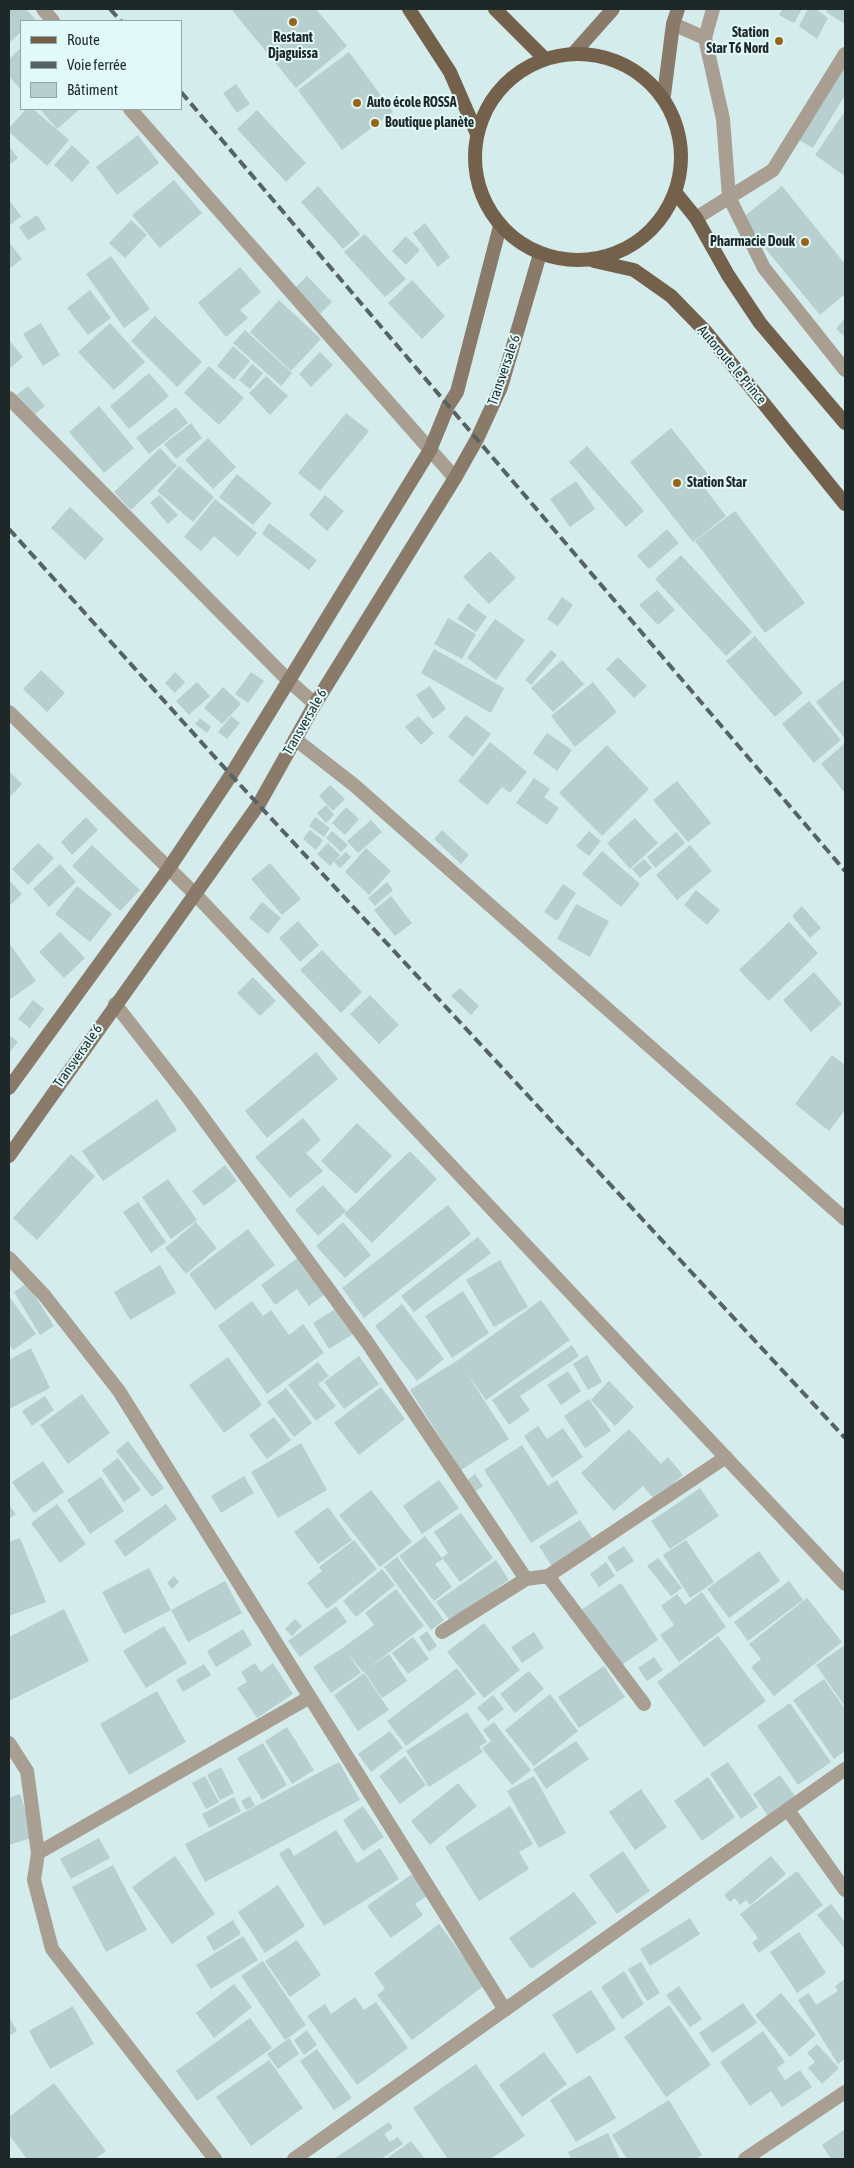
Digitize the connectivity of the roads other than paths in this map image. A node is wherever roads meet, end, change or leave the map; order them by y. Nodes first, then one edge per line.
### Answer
1 (42, 9) edge
2 (409, 9) edge
3 (495, 9) edge
4 (613, 9) edge
5 (678, 9) edge
6 (713, 9) edge
7 (52, 20) edge
8 (673, 24) junction
9 (705, 38) junction
10 (574, 54) junction
11 (845, 54) edge
12 (546, 59) junction
13 (664, 95) junction
14 (131, 110) edge
15 (477, 134) junction
16 (675, 192) junction
17 (730, 197) junction
18 (696, 218) junction
19 (500, 226) junction
20 (540, 254) junction
21 (594, 260) junction
22 (845, 370) edge
23 (9, 398) edge
24 (845, 423) edge
25 (430, 450) junction
26 (455, 478) junction
27 (845, 504) edge
28 (288, 680) junction
29 (315, 704) junction
30 (9, 712) edge
31 (295, 739) junction
32 (169, 868) junction
33 (196, 895) junction
34 (115, 1004) junction
35 (9, 1088) edge
36 (9, 1156) edge
37 (845, 1220) edge
38 (9, 1258) edge
39 (726, 1457) junction
40 (548, 1576) junction
41 (526, 1579) junction
42 (845, 1584) edge
43 (442, 1632) dead end
44 (310, 1697) junction
45 (644, 1704) dead end
46 (9, 1743) edge
47 (845, 1770) edge
48 (788, 1810) junction
49 (38, 1853) junction
50 (845, 1890) edge
51 (505, 2010) junction
52 (845, 2092) edge
53 (215, 2159) edge
54 (294, 2159) edge
55 (745, 2159) edge

1 - 7 street
2 - 15 main road
3 - 12 main road
4 - 10 main road
5 - 8 main road
6 - 9 street
8 - 9 street
8 - 13 main road
9 - 17 street
10 - 12 main road
10 - 13 main road
11 - 17 street
12 - 15 main road
13 - 16 main road
14 - 25 street
15 - 19 main road
16 - 18 main road
16 - 21 main road
17 - 18 street
17 - 22 street
18 - 24 main road
19 - 20 main road
19 - 25 main road
20 - 21 main road
20 - 26 main road, Transversale 6
21 - 27 main road, Autoroute le Prince
23 - 28 street
25 - 26 street
25 - 28 main road
26 - 29 main road, Transversale 6
28 - 29 street
28 - 32 main road
29 - 31 main road, Transversale 6
30 - 32 street
31 - 33 main road, Transversale 6
31 - 37 street
32 - 33 street
32 - 35 main road
33 - 34 main road, Transversale 6
33 - 39 street
34 - 36 main road, Transversale 6
34 - 41 street
38 - 44 street
39 - 40 street
39 - 42 street
40 - 41 street
40 - 45 street
41 - 43 street
44 - 49 street
44 - 51 street
46 - 49 street
47 - 48 street
48 - 50 street
48 - 51 street
49 - 53 street
51 - 54 street
52 - 55 street

